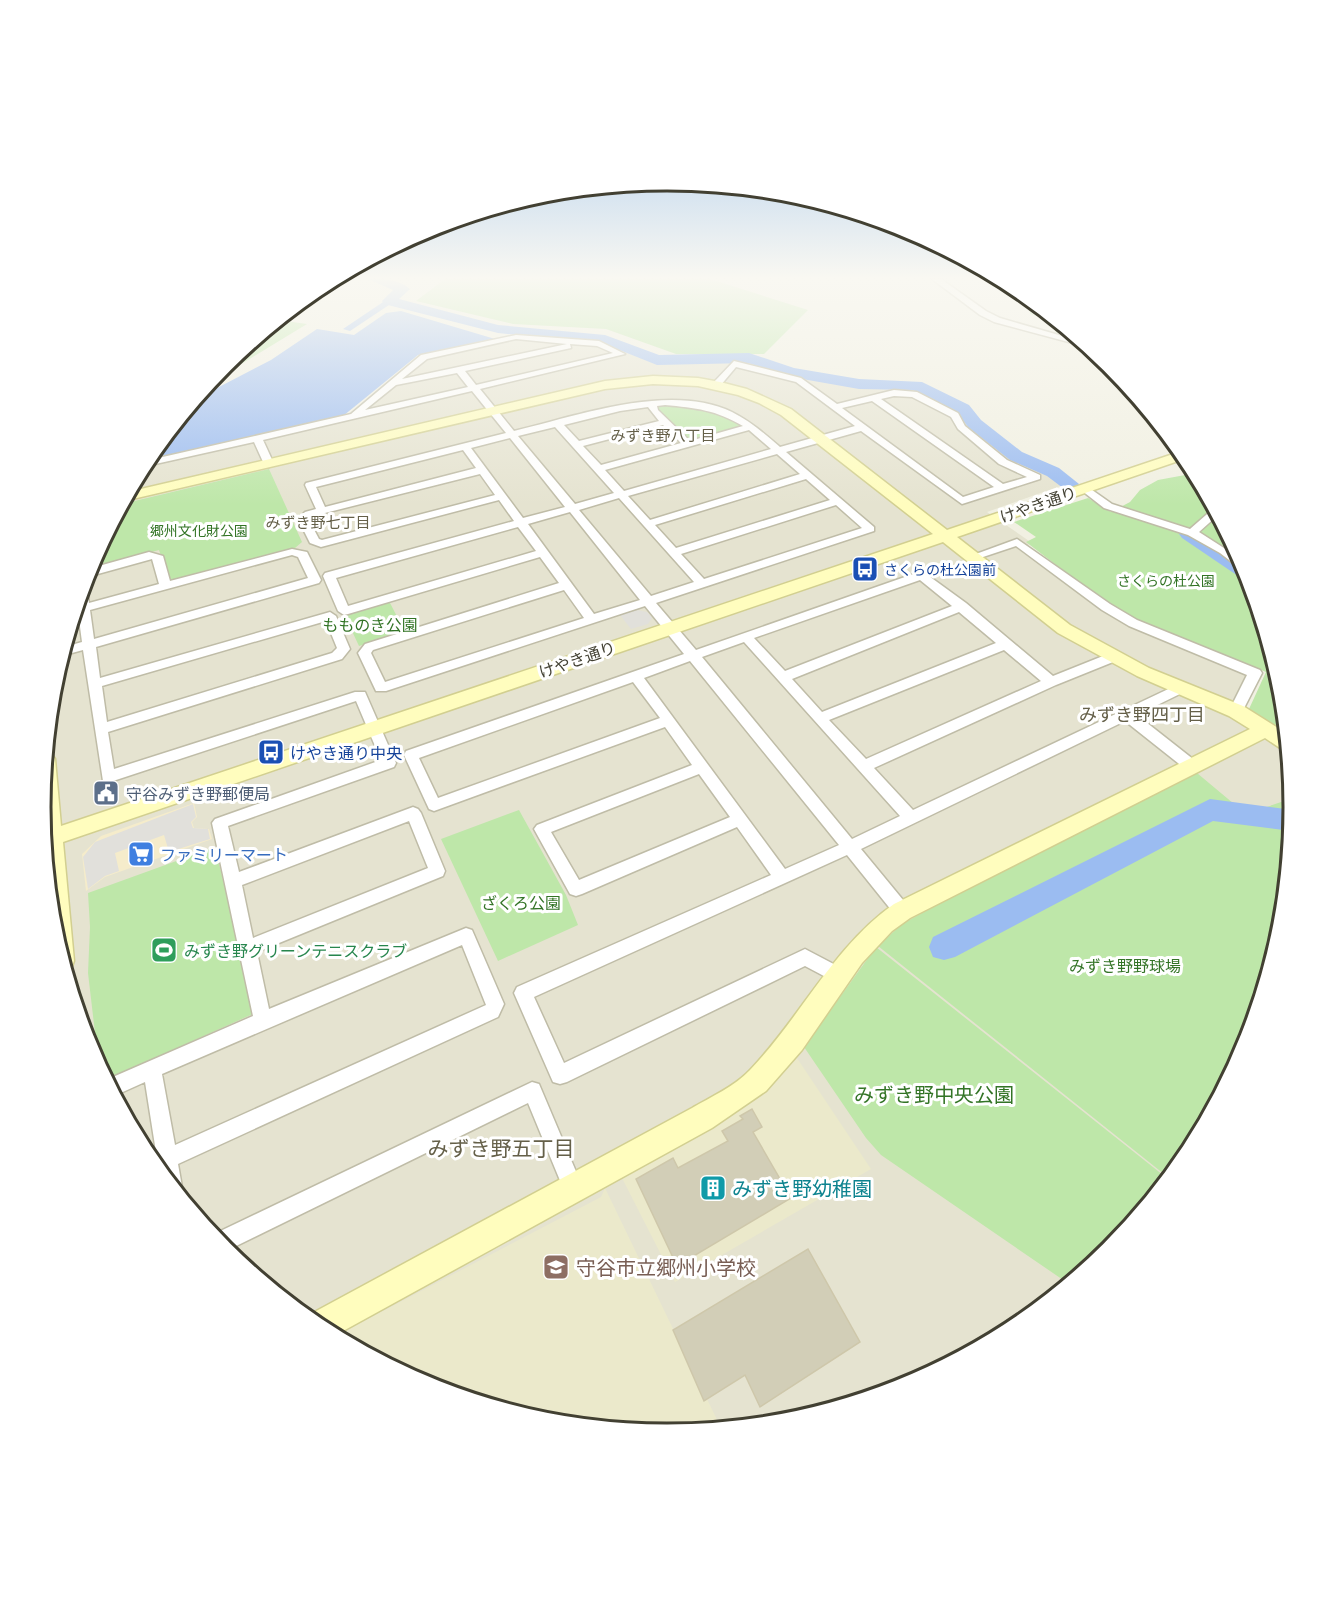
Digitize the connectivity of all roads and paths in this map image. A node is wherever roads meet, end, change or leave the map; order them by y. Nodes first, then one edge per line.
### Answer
1 (436, 354) edge
2 (530, 354) edge
3 (620, 354) edge
4 (459, 370) junction
5 (393, 382) junction
6 (717, 384) junction
7 (475, 389) junction
8 (872, 397) junction
9 (652, 403) junction
10 (837, 408) junction
11 (492, 412) junction
12 (352, 416) junction
13 (665, 422) junction
14 (557, 423) junction
15 (751, 427) junction
16 (863, 428) junction
17 (512, 434) junction
18 (257, 438) junction
19 (821, 440) junction
20 (577, 445) junction
21 (689, 445) junction
22 (465, 446) junction
23 (778, 452) junction
24 (1174, 458) edge
25 (158, 461) edge
26 (269, 464) junction
27 (598, 469) junction
28 (482, 470) junction
29 (806, 476) junction
30 (1002, 488) junction
31 (1084, 488) junction
32 (137, 495) edge
33 (622, 495) junction
34 (502, 496) junction
35 (836, 502) junction
36 (573, 509) junction
37 (322, 511) junction
38 (1209, 517) edge
39 (521, 523) junction
40 (648, 524) junction
41 (1192, 533) junction
42 (943, 536) junction
43 (543, 553) junction
44 (673, 554) junction
45 (1230, 557) edge
46 (971, 558) junction
47 (99, 570) edge
48 (702, 584) junction
49 (566, 585) junction
50 (165, 586) junction
51 (649, 601) junction
52 (962, 606) junction
53 (84, 608) joint
54 (592, 620) junction
55 (670, 628) junction
56 (746, 637) junction
57 (1006, 644) junction
58 (89, 645) junction
59 (72, 650) edge
60 (693, 656) junction
61 (1113, 657) junction
62 (636, 676) junction
63 (783, 677) junction
64 (1051, 682) junction
65 (94, 684) junction
66 (1182, 688) junction
67 (1236, 711) junction
68 (1126, 714) junction
69 (820, 718) junction
70 (667, 721) junction
71 (375, 728) junction
72 (102, 729) junction
73 (1267, 729) junction
74 (1279, 737) edge
75 (864, 766) junction
76 (701, 767) junction
77 (1193, 767) junction
78 (911, 818) junction
79 (741, 819) junction
80 (52, 838) edge
81 (850, 847) junction
82 (782, 877) junction
83 (233, 881) junction
84 (902, 910) junction
85 (247, 948) junction
86 (838, 976) junction
87 (263, 1020) junction
88 (152, 1069) junction
89 (118, 1084) edge
90 (167, 1159) junction
91 (169, 1169) edge
92 (573, 1188) junction
93 (227, 1239) edge
94 (329, 1321) edge

1 - 5 street
2 - 4 street
3 - 7 street
4 - 5 street
4 - 7 street
5 - 12 street
6 - 10 street
6 - 11 street
6 - 19 street
7 - 11 street
7 - 12 street
8 - 10 street
8 - 30 street
8 - 30 street
9 - 13 street
9 - 14 street
9 - 15 street
10 - 16 street
11 - 17 street
11 - 26 street
12 - 18 street
13 - 20 street
13 - 21 street
14 - 17 street
14 - 20 street
15 - 21 street
15 - 23 street
16 - 19 street
16 - 30 street
17 - 22 street
17 - 36 street
18 - 25 street
18 - 26 street
19 - 23 street
19 - 42 street
20 - 27 street
21 - 27 street
22 - 28 street
22 - 37 street
23 - 29 street
23 - 33 street
24 - 31 street, けやき通り
26 - 32 street
27 - 33 street
28 - 34 street
28 - 37 street
29 - 35 street
29 - 40 street
31 - 41 street
31 - 42 street, けやき通り
33 - 36 street
33 - 40 street
34 - 37 street
34 - 39 street
35 - 44 street
35 - 48 street
36 - 39 street
36 - 51 street
38 - 41 street
39 - 43 street
39 - 43 street
40 - 44 street
41 - 45 street
42 - 46 street
42 - 55 street, けやき通り
43 - 49 street
44 - 48 street
46 - 61 street
46 - 67 street
47 - 50 street
48 - 51 street
49 - 54 street
49 - 54 street
50 - 53 street
50 - 58 street
51 - 54 street
51 - 55 street
52 - 56 street
52 - 57 street
52 - 63 street
53 - 58 street
55 - 60 street
55 - 71 street, けやき通り
56 - 60 street
56 - 63 street
57 - 64 street
57 - 69 street
58 - 59 street
58 - 65 street
60 - 62 street
60 - 81 street
61 - 64 street
61 - 66 street
62 - 70 street
62 - 70 street
63 - 69 street
64 - 75 street
65 - 72 street
65 - 72 street
66 - 67 street
66 - 68 street
67 - 73 street
68 - 77 street
68 - 78 street
69 - 75 street
70 - 76 street
71 - 72 street
71 - 80 street, けやき通り
71 - 83 street
73 - 74 street
73 - 77 street
75 - 78 street
76 - 79 street
76 - 79 street
77 - 84 street
78 - 81 street
79 - 82 street
81 - 82 street
81 - 84 street
82 - 86 street
83 - 85 street
83 - 85 street
84 - 86 street
85 - 87 street
86 - 92 street
87 - 88 street
87 - 90 street
88 - 89 street
88 - 90 street
90 - 91 street
92 - 93 street
92 - 94 street

